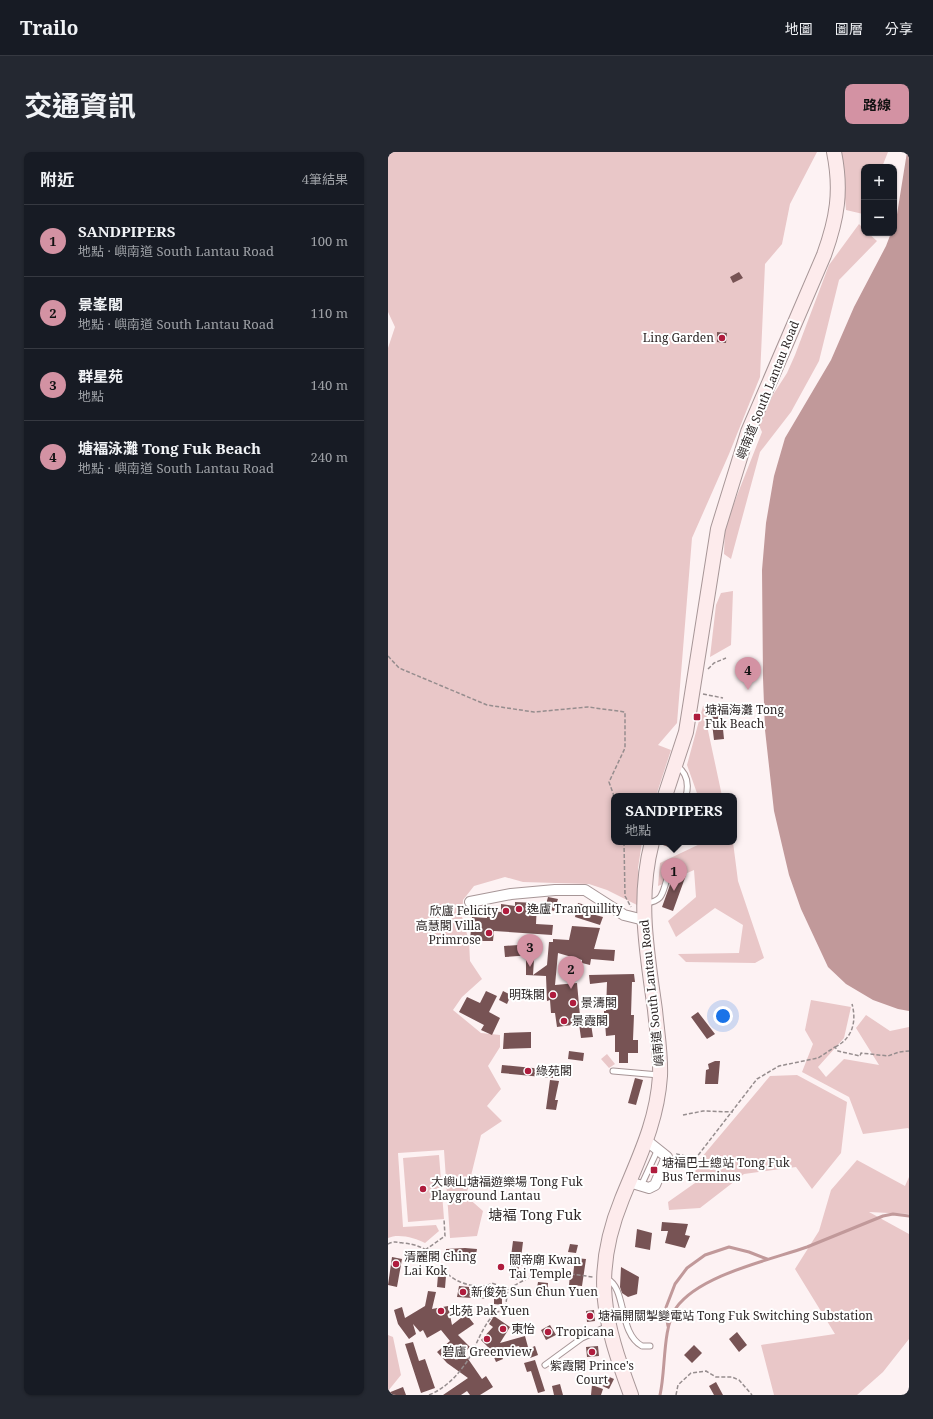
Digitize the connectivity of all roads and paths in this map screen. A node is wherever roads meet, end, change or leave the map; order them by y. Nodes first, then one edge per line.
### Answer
1 (834, 152) edge
2 (388, 656) edge
3 (699, 693) dead end
4 (723, 698) dead end
5 (676, 766) junction
6 (613, 793) edge
7 (666, 793) edge
8 (686, 793) edge
9 (624, 845) edge
10 (651, 845) edge
11 (668, 879) dead end
12 (470, 902) dead end
13 (643, 904) junction
14 (640, 919) junction
15 (852, 1004) dead end
16 (835, 1047) junction
17 (909, 1051) edge
18 (613, 1071) dead end
19 (660, 1075) junction
20 (733, 1112) junction
21 (683, 1115) dead end
22 (652, 1145) junction
23 (667, 1157) junction
24 (635, 1184) junction
25 (444, 1219) dead end
26 (388, 1244) edge
27 (425, 1250) junction
28 (604, 1279) junction
29 (508, 1289) junction
30 (608, 1326) junction
31 (650, 1346) dead end
32 (545, 1365) dead end
33 (429, 1395) edge
34 (631, 1395) edge
35 (676, 1395) edge
36 (752, 1395) edge

1 - 5 main road, 嶼南道 South Lantau Road
2 - 6 path
3 - 4 path
5 - 7 main road, 嶼南道 South Lantau Road
5 - 8 lane
9 - 14 path
10 - 13 main road, 嶼南道 South Lantau Road
11 - 13 lane
12 - 14 street
13 - 14 main road, 嶼南道 South Lantau Road
14 - 19 main road, 嶼南道 South Lantau Road
15 - 16 path
16 - 17 path
16 - 20 path
18 - 19 lane
19 - 22 main road, 嶼南道 South Lantau Road
20 - 21 path
20 - 23 path
22 - 23 street
22 - 24 main road, 嶼南道 South Lantau Road
23 - 24 street
24 - 28 main road, 嶼南道 South Lantau Road
25 - 27 path
26 - 27 path
27 - 29 path
28 - 29 path
28 - 30 main road, 嶼南道 South Lantau Road
28 - 31 lane
29 - 33 path
30 - 32 lane
30 - 34 main road, 嶼南道 South Lantau Road
35 - 36 path

